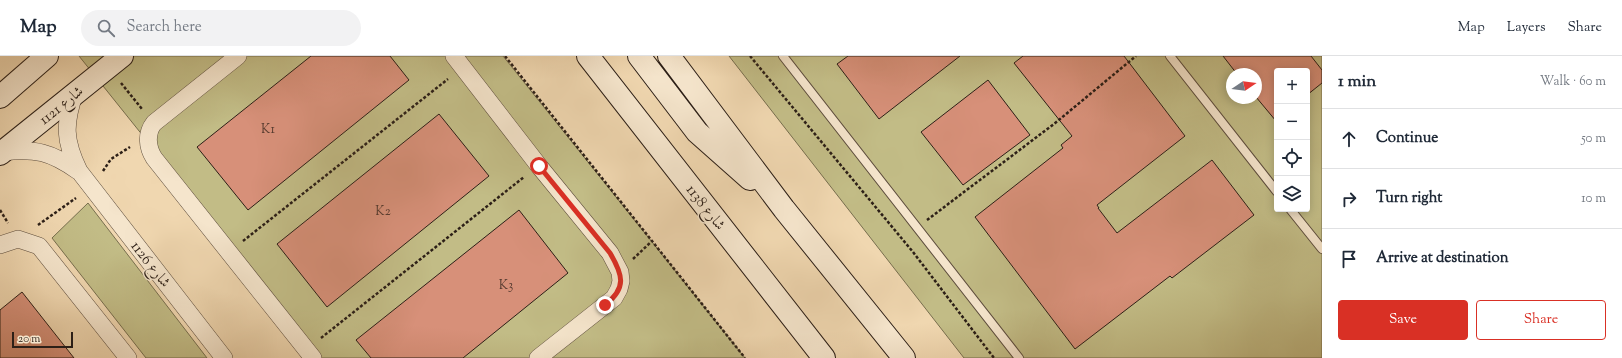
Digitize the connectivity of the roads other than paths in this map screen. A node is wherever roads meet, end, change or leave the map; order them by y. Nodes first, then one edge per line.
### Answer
1 (47, 56) edge
2 (238, 56) edge
3 (588, 56) edge
4 (639, 56) edge
5 (669, 56) edge
6 (783, 56) edge
7 (1170, 56) edge
8 (115, 61) edge
9 (458, 62) edge
10 (75, 92) junction
11 (0, 97) edge
12 (1, 153) edge
13 (79, 171) junction
14 (1274, 188) edge
15 (784, 209) junction
16 (1292, 212) edge
17 (0, 245) edge
18 (1322, 249) edge
19 (305, 355) edge
20 (128, 358) edge
21 (224, 358) edge
22 (538, 358) edge
23 (824, 358) edge
24 (904, 358) edge
25 (1019, 358) edge

1 - 11 street
2 - 19 street
3 - 23 street, شارع 1138
4 - 15 street
5 - 15 street
6 - 25 lane
7 - 14 lane
8 - 10 street, شارع 1121
9 - 22 street
10 - 12 street, شارع 1121
10 - 13 street, شارع 1126
12 - 13 street, شارع 1126
13 - 21 street, شارع 1126
15 - 24 street
16 - 18 lane
17 - 20 street

